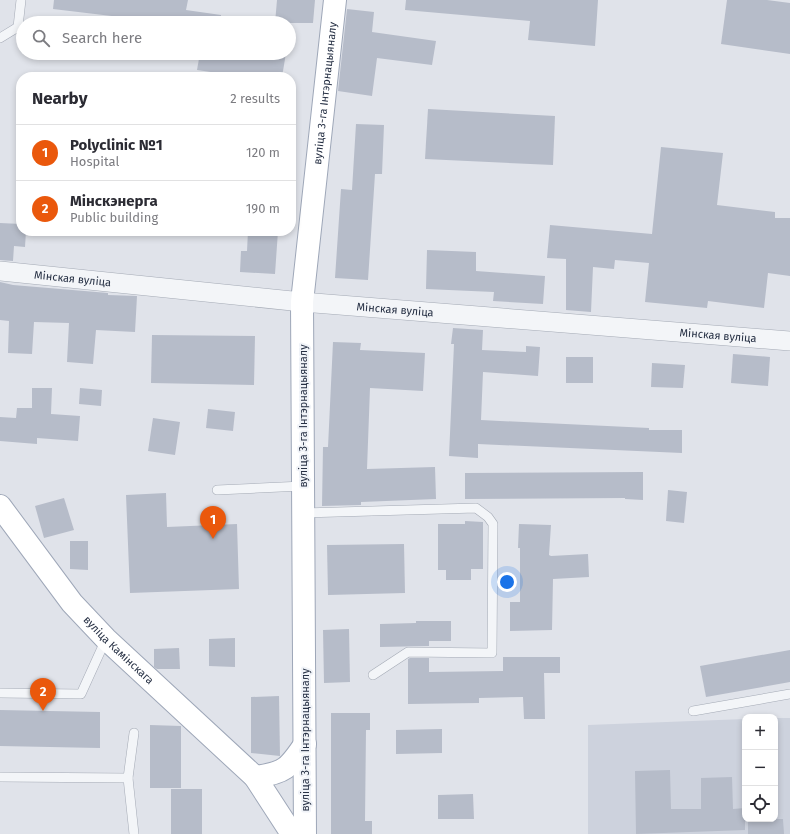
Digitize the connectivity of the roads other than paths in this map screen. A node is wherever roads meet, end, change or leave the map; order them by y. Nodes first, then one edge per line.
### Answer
1 (21, 0) edge
2 (335, 0) edge
3 (21, 16) edge
4 (16, 30) edge
5 (0, 38) edge
6 (0, 271) edge
7 (302, 302) junction
8 (790, 341) edge
9 (303, 486) junction
10 (217, 490) dead end
11 (0, 506) edge
12 (303, 513) junction
13 (106, 639) junction
14 (373, 675) dead end
15 (0, 694) edge
16 (790, 694) edge
17 (693, 712) dead end
18 (134, 734) dead end
19 (305, 744) junction
20 (0, 777) edge
21 (255, 777) junction
22 (128, 778) junction
23 (134, 834) edge
24 (292, 834) edge
25 (306, 834) edge

1 - 3 lane
2 - 7 main road, вуліца 3-га Інтэрнацыяналу
4 - 5 lane
6 - 7 street, Мінская вуліца
7 - 8 street, Мінская вуліца
7 - 9 main road, вуліца 3-га Інтэрнацыяналу
9 - 10 lane
9 - 12 main road, вуліца 3-га Інтэрнацыяналу
11 - 13 main road, вуліца Камінскага
12 - 14 lane
12 - 19 main road, вуліца 3-га Інтэрнацыяналу
13 - 15 lane
13 - 21 main road, вуліца Камінскага
16 - 17 lane
18 - 22 lane
19 - 21 main road
19 - 25 main road, вуліца 3-га Інтэрнацыяналу
20 - 22 lane
21 - 24 main road, вуліца Камінскага
22 - 23 lane

